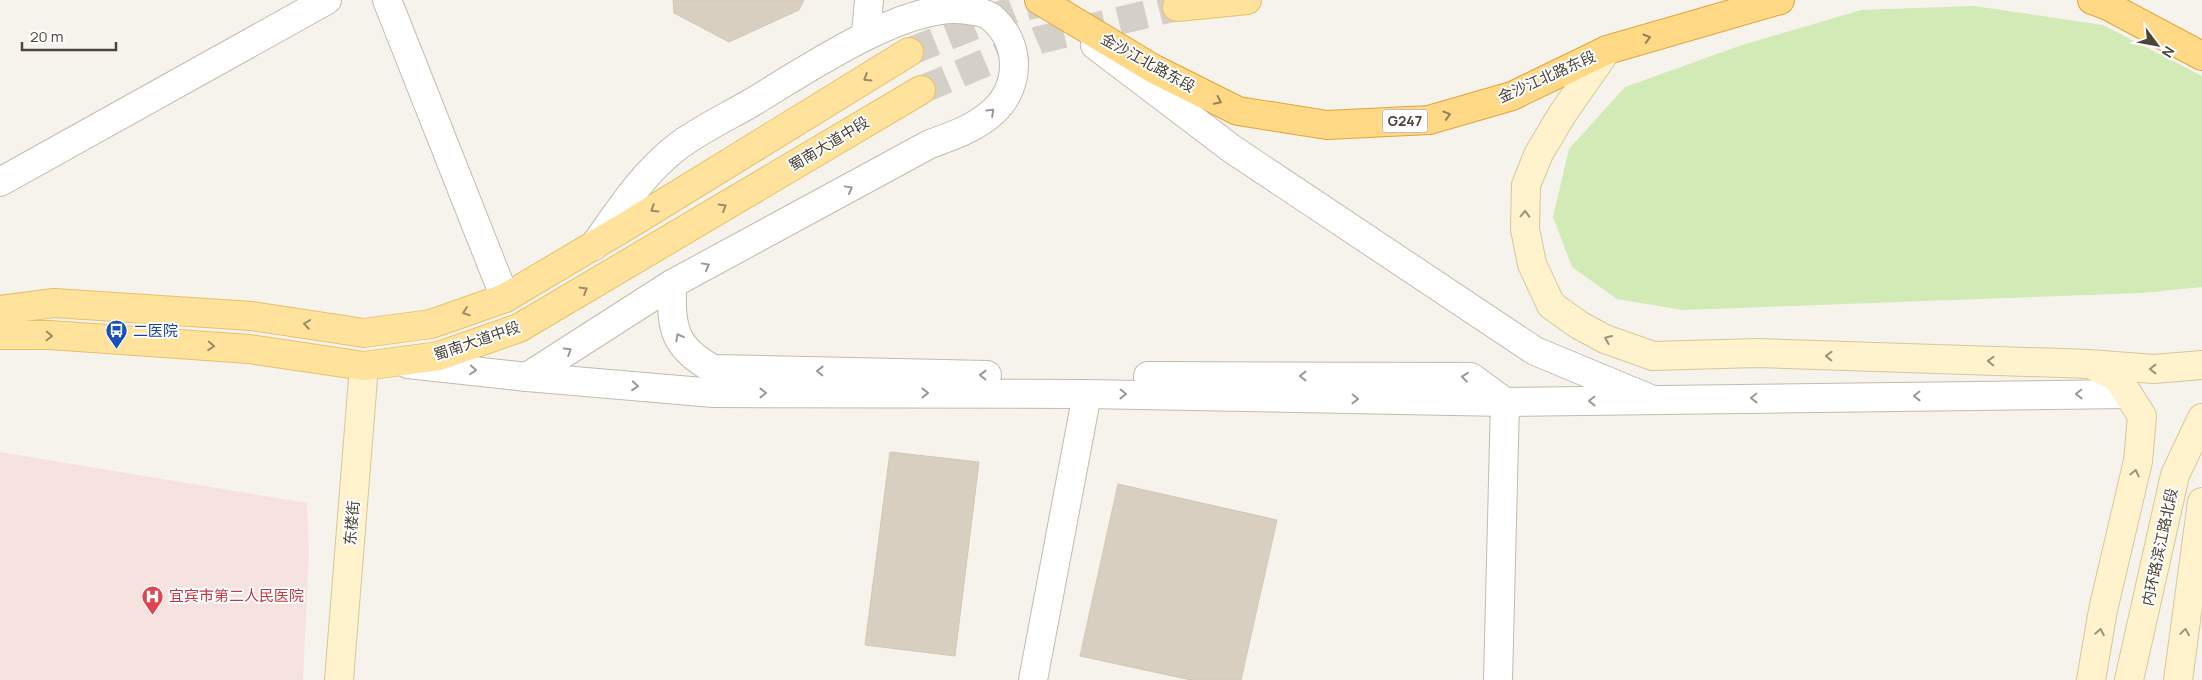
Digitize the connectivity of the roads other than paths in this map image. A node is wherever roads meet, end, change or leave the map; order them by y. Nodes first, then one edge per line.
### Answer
1 (327, 0) edge
2 (387, 0) edge
3 (869, 0) edge
4 (1038, 0) edge
5 (1247, 0) edge
6 (1780, 0) edge
7 (2100, 3) edge
8 (1178, 7) tunnel mouth
9 (866, 34) junction
10 (1606, 50) junction
11 (908, 52) tunnel mouth
12 (2202, 56) edge
13 (921, 90) tunnel mouth
14 (0, 182) edge
15 (594, 246) junction
16 (672, 284) junction
17 (505, 298) junction
18 (0, 310) edge
19 (0, 335) edge
20 (377, 364) junction
21 (2089, 364) junction
22 (2202, 365) edge
23 (526, 377) junction
24 (1087, 394) junction
25 (2128, 394) junction
26 (1653, 400) junction
27 (1505, 402) junction
28 (2202, 418) edge
29 (2202, 502) edge
30 (339, 680) edge
31 (1033, 680) edge
32 (1498, 680) edge
33 (2092, 680) edge
34 (2130, 680) edge
35 (2178, 680) edge

1 - 14 street
2 - 17 street
3 - 9 street
4 -> 10 highway, 金沙江北路东段 / G247
4 - 26 street
5 - 8 main road
10 -> 6 highway, 金沙江北路东段 / G247
7 - 12 highway
9 - 15 street
16 -> 9 street
21 -> 10 main road
11 -> 15 main road, 蜀南大道中段
20 -> 13 main road, 蜀南大道中段
15 - 17 main road, 蜀南大道中段
23 -> 16 street
27 -> 16 street
17 -> 18 main road, 蜀南大道中段
19 -> 20 main road, 蜀南大道中段
20 -> 23 street
20 - 30 main road, 东楼街
22 -> 21 main road
21 - 25 main road
23 -> 24 street
24 -> 27 street
24 - 31 street
25 -> 26 street
33 -> 25 main road
26 -> 27 street
27 - 32 street
28 - 34 main road, 内环路滨江路北段
35 -> 29 main road

